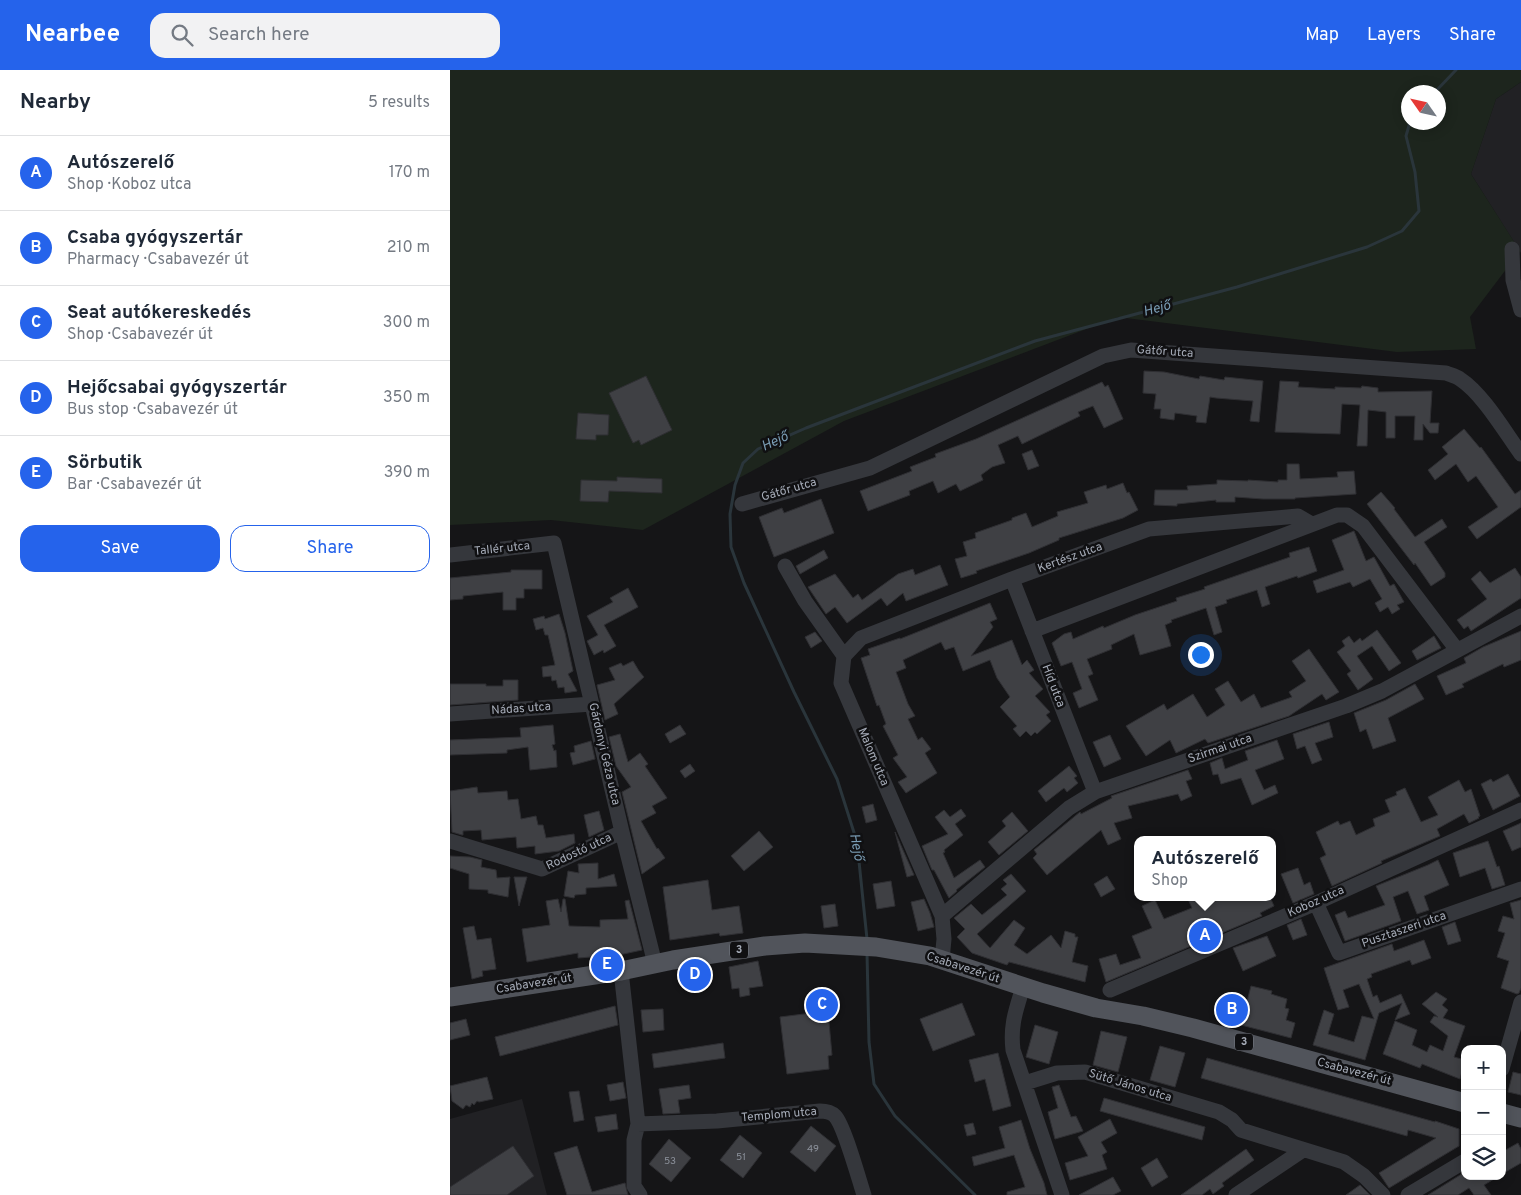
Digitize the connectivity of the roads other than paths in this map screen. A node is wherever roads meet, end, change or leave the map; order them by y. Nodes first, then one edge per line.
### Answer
1 (1512, 249) dead end
2 (1521, 310) edge
3 (1521, 454) edge
4 (742, 504) dead end
5 (1310, 523) junction
6 (554, 543) joint
7 (450, 555) edge
8 (785, 566) dead end
9 (1012, 579) junction
10 (1521, 616) edge
11 (1032, 631) junction
12 (1457, 650) junction
13 (844, 656) junction
14 (592, 704) junction
15 (450, 714) edge
16 (1094, 792) junction
17 (1521, 810) edge
18 (622, 832) junction
19 (450, 841) edge
20 (1521, 889) edge
21 (1316, 903) junction
22 (942, 916) junction
23 (942, 960) junction
24 (655, 964) junction
25 (622, 970) junction
26 (1023, 987) junction
27 (1110, 990) dead end
28 (450, 997) edge
29 (1521, 1002) edge
30 (1506, 1055) edge
31 (1025, 1083) junction
32 (1461, 1102) edge
33 (638, 1124) junction
34 (1303, 1150) junction
35 (1461, 1163) edge
36 (640, 1195) edge
37 (864, 1195) edge
38 (1062, 1195) edge
39 (1236, 1195) edge
40 (1383, 1195) edge
41 (1408, 1195) edge

1 - 2 street
3 - 4 street, Gátőr utca
5 - 9 street, Kertész utca
5 - 11 street
5 - 12 street
6 - 7 street, Tallér utca
6 - 14 street, Gárdonyi Géza utca
8 - 13 street
9 - 11 street, Híd utca
9 - 13 street, Kertész utca
10 - 12 street, Szirmai utca
11 - 16 street, Híd utca
12 - 16 street, Szirmai utca
13 - 22 street, Malom utca
14 - 15 street, Nádas utca
14 - 18 street, Gárdonyi Géza utca
16 - 22 street, Szirmai utca
17 - 21 street, Koboz utca
18 - 19 street, Rodostó utca
18 - 24 street, Gárdonyi Géza utca
20 - 21 street, Pusztaszeri utca
21 - 27 street, Koboz utca
22 - 23 street, Malom utca
23 - 24 main road, Csabavezér út / 3
23 - 26 main road, Csabavezér út / 3
24 - 25 main road, Csabavezér út / 3
25 - 28 main road, Csabavezér út / 3
25 - 33 street
26 - 31 street
26 - 32 main road, Csabavezér út / 3
29 - 30 street
31 - 34 street, Sütő János utca
31 - 38 street
33 - 36 street
33 - 37 street, Templom utca
34 - 39 street
34 - 40 street, Sütő János utca
35 - 41 street

